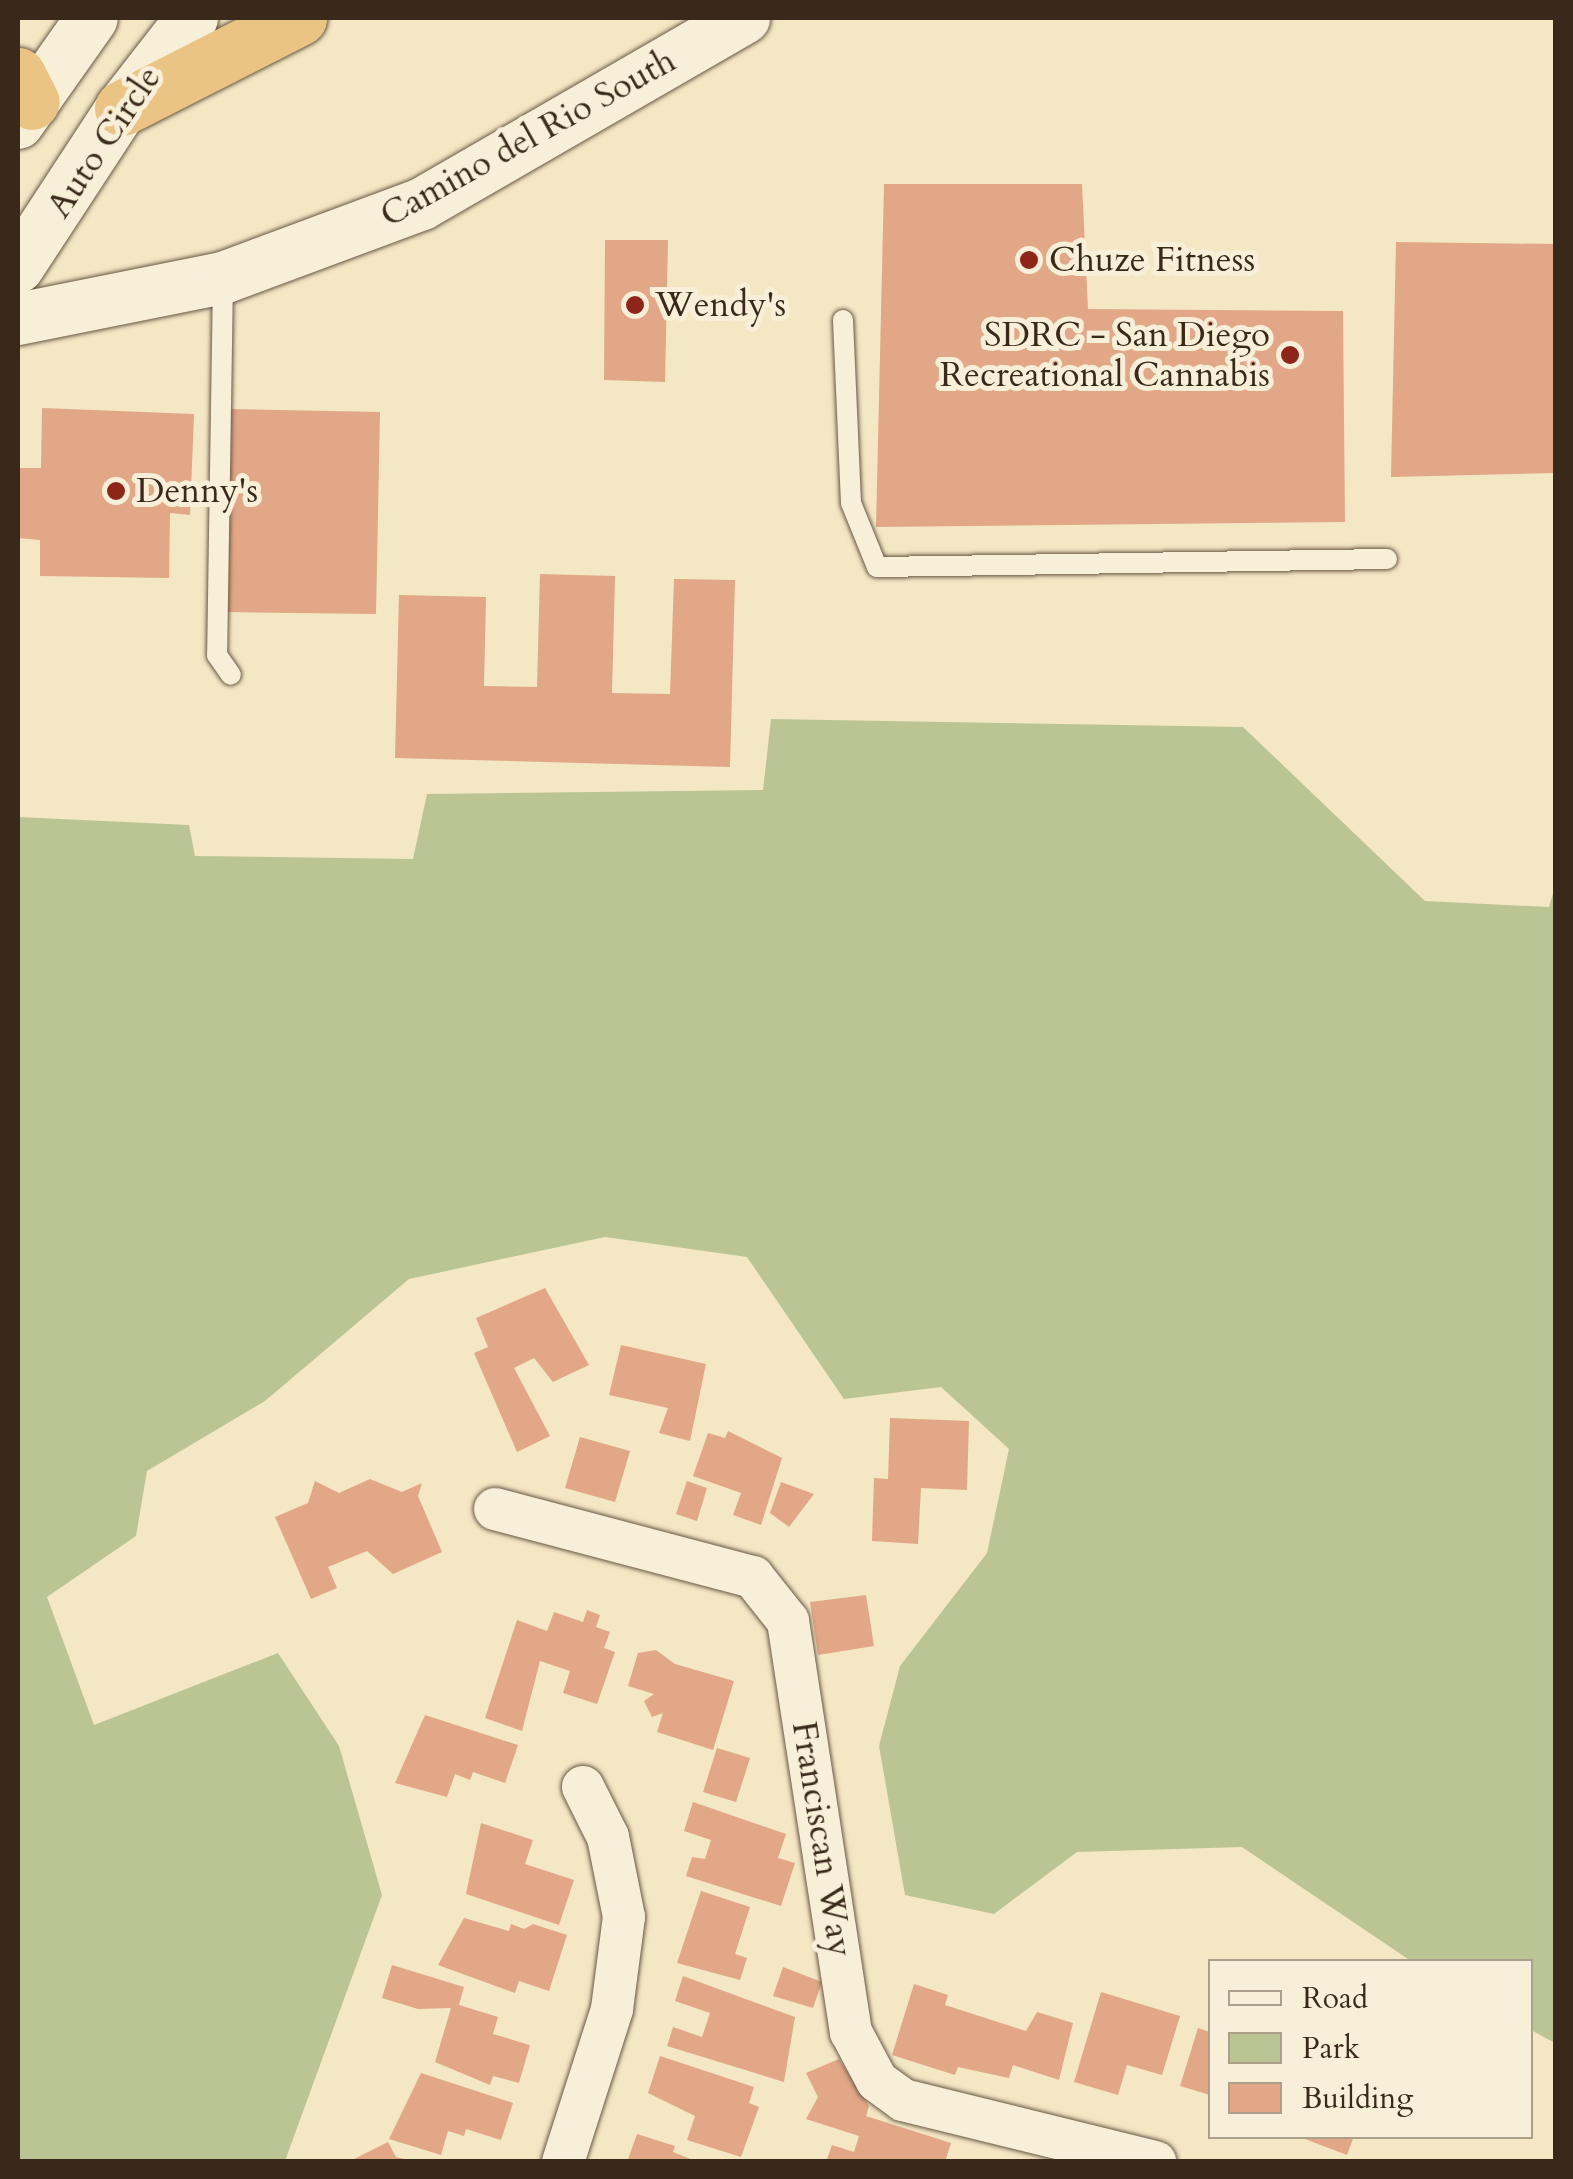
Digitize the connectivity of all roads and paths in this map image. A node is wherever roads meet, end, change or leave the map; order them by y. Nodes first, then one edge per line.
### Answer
1 (92, 18) edge
2 (192, 18) edge
3 (299, 18) edge
4 (744, 18) edge
5 (22, 100) edge
6 (122, 108) junction
7 (18, 267) edge
8 (223, 278) junction
9 (18, 320) edge
10 (843, 320) dead end
11 (1387, 559) dead end
12 (231, 675) dead end
13 (495, 1509) dead end
14 (584, 1788) dead end
15 (1078, 2150) edge
16 (563, 2162) edge
17 (1156, 2162) edge

1 - 5 street
2 - 6 street, Auto Circle
3 - 6 highway
4 - 8 street, Camino del Rio South
6 - 7 street, Auto Circle
8 - 9 street, Camino del Rio South
8 - 12 lane
10 - 11 lane
13 - 15 street, Franciscan Way
14 - 16 street
15 - 17 street, Franciscan Way

